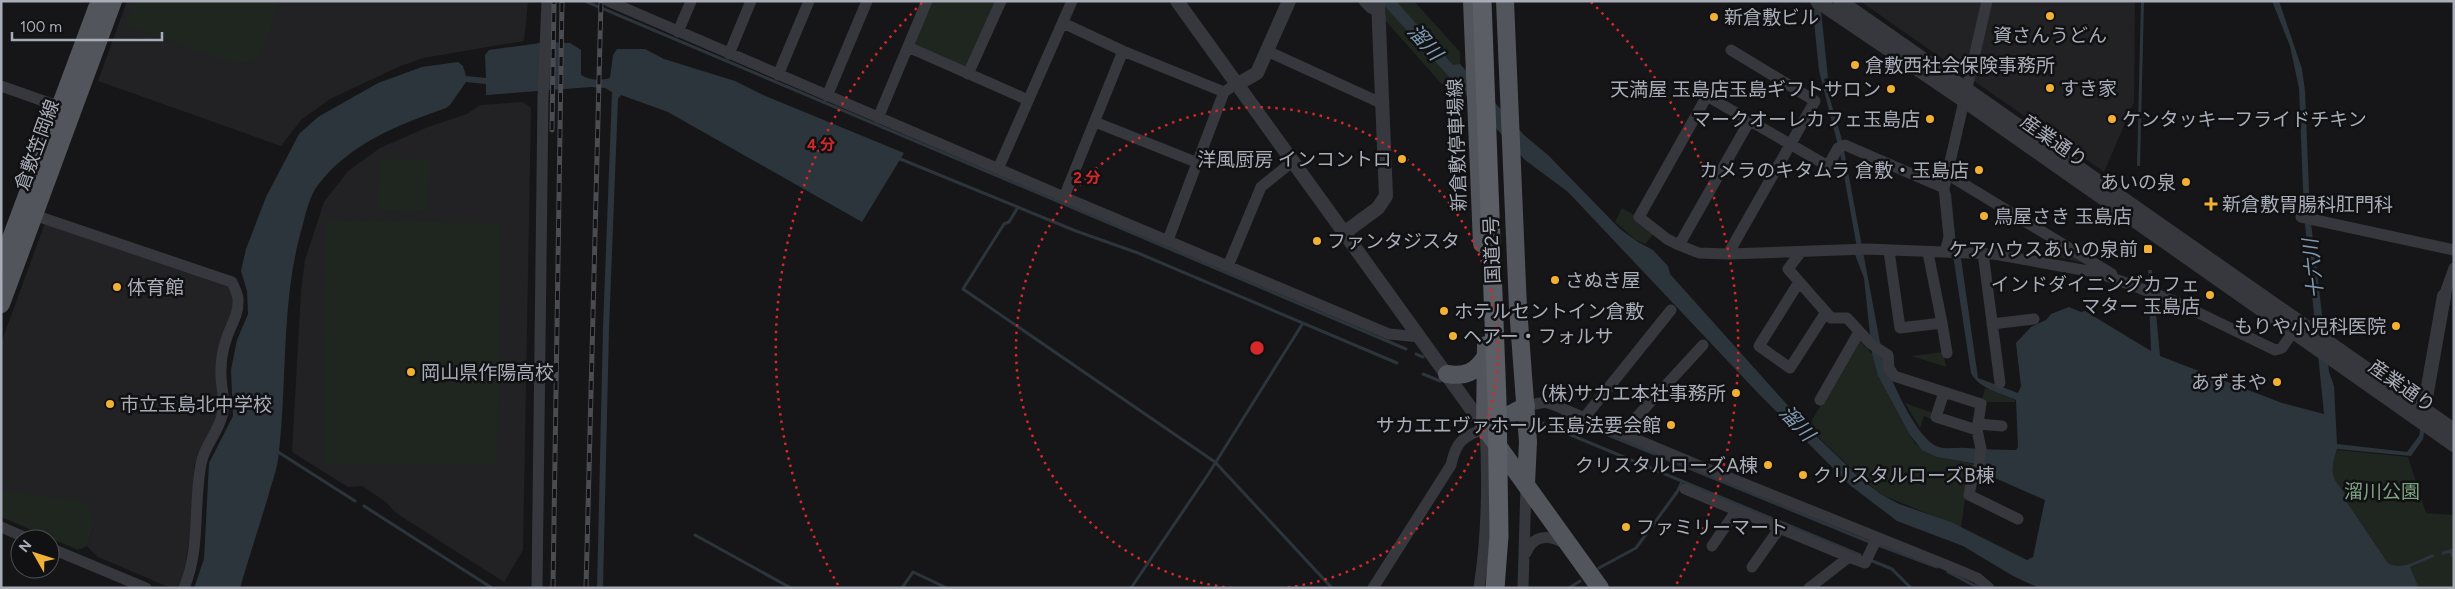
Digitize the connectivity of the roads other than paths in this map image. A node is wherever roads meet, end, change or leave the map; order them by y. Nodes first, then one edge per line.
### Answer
1 (100, 1) edge
2 (112, 1) edge
3 (547, 1) edge
4 (608, 1) edge
5 (691, 1) edge
6 (751, 1) edge
7 (809, 1) edge
8 (867, 1) edge
9 (927, 1) edge
10 (1002, 1) edge
11 (1072, 1) edge
12 (1177, 1) edge
13 (1289, 1) edge
14 (1364, 1) edge
15 (1472, 1) edge
16 (1482, 1) edge
17 (1505, 1) edge
18 (1817, 1) edge
19 (1829, 1) edge
20 (1987, 1) edge
21 (630, 7) edge
22 (1378, 7) edge
23 (1839, 7) edge
24 (1063, 22) junction
25 (678, 32) junction
26 (908, 47) junction
27 (1730, 50) dead end
28 (1123, 51) junction
29 (1267, 51) junction
30 (729, 54) junction
31 (968, 74) junction
32 (1475, 74) junction
33 (778, 75) junction
34 (1508, 75) junction
35 (1238, 84) junction
36 (1, 86) edge
37 (1224, 92) junction
38 (1964, 94) junction
39 (827, 96) junction
40 (1028, 100) junction
41 (1381, 103) junction
42 (66, 109) junction
43 (878, 118) junction
44 (1750, 120) junction
45 (1094, 122) junction
46 (1789, 143) junction
47 (1292, 162) junction
48 (1198, 163) junction
49 (998, 169) junction
50 (1947, 174) junction
51 (1944, 188) junction
52 (1064, 198) junction
53 (28, 212) junction
54 (2306, 218) dead end
55 (1344, 233) junction
56 (1168, 240) junction
57 (1679, 245) junction
58 (2454, 250) edge
59 (1889, 251) junction
60 (1945, 252) junction
61 (1800, 253) junction
62 (1928, 253) junction
63 (1983, 253) junction
64 (1728, 254) junction
65 (1, 265) edge
66 (1228, 266) junction
67 (2454, 268) edge
68 (1799, 282) junction
69 (2126, 282) junction
70 (2444, 296) joint
71 (1, 304) edge
72 (1671, 310) dead end
73 (1826, 312) junction
74 (1485, 313) junction
75 (1518, 313) junction
76 (2034, 319) dead end
77 (1942, 323) junction
78 (1992, 324) junction
79 (2296, 327) junction
80 (1859, 332) junction
81 (1420, 337) junction
82 (1703, 345) dead end
83 (2322, 345) junction
84 (1947, 353) dead end
85 (1486, 356) junction
86 (1447, 374) junction
87 (2000, 383) dead end
88 (1944, 392) junction
89 (1820, 400) dead end
90 (1526, 406) junction
91 (2424, 409) junction
92 (1584, 418) junction
93 (2002, 426) dead end
94 (1977, 427) junction
95 (1486, 428) junction
96 (2454, 430) edge
97 (1622, 433) junction
98 (2454, 445) edge
99 (1526, 484) junction
100 (1685, 489) dead end
101 (1736, 511) junction
102 (2018, 519) dead end
103 (1779, 529) junction
104 (1712, 546) dead end
105 (1570, 547) junction
106 (1872, 549) junction
107 (60, 552) edge
108 (1526, 553) junction
109 (1851, 558) junction
110 (1752, 567) dead end
111 (146, 588) edge
112 (184, 588) edge
113 (538, 588) edge
114 (1373, 588) edge
115 (1479, 588) edge
116 (1495, 588) edge
117 (1524, 588) edge
118 (1600, 588) edge
119 (1808, 588) edge
120 (1989, 588) edge

1 - 42 main road, 倉敷笠岡線
2 - 42 main road, 倉敷笠岡線
3 - 113 street
4 - 21 street
5 - 25 street
6 - 30 street
7 - 33 street
8 - 39 street
9 - 26 street
10 - 31 street
11 - 24 street
12 - 35 street
13 - 29 street
14 - 22 street
15 - 32 main road, 新倉敷停車場線
16 - 116 highway, 国道2号, bridge
17 - 34 main road
18 - 23 street, 産業通り
19 - 23 street
20 - 38 street
21 - 25 street
22 - 41 street
23 - 38 street, 産業通り
24 - 28 street
24 - 40 street
25 - 30 street
26 - 31 street
26 - 43 street
27 - 46 street
28 - 37 street
28 - 45 street
29 - 35 street
29 - 41 street
30 - 33 street
31 - 40 street
32 - 34 main road
32 - 74 main road, 新倉敷停車場線
33 - 39 street
34 - 75 main road
35 - 37 street
35 - 47 street
36 - 42 street
37 - 48 street
38 - 50 street
38 - 79 street, 産業通り
39 - 43 street
40 - 49 street
41 - 55 street
42 - 53 main road, 倉敷笠岡線
43 - 49 street
44 - 46 street
44 - 57 street
44 - 57 street
45 - 48 street
45 - 52 street
46 - 51 street
46 - 64 street
47 - 55 street
47 - 66 street
48 - 56 street
49 - 52 street
50 - 51 street
50 - 69 street
51 - 60 street
52 - 56 street
53 - 65 main road, 倉敷笠岡線
53 - 71 main road, 倉敷笠岡線
53 - 112 street
54 - 58 street
55 - 81 street
56 - 66 street
57 - 64 street
59 - 61 street
59 - 62 street
59 - 77 street
60 - 62 street
60 - 63 street
61 - 64 street
61 - 68 street
62 - 77 street
63 - 69 street
63 - 78 street
66 - 81 street
67 - 70 street
68 - 73 street
68 - 73 street
69 - 79 street
70 - 91 street
72 - 92 street
73 - 80 street
74 - 75 main road
74 - 85 main road, 新倉敷停車場線
75 - 90 main road
76 - 78 street
77 - 84 street
78 - 87 street
79 - 83 street, 産業通り
79 - 83 street, 産業通り
80 - 88 street
80 - 89 street
81 - 86 street
82 - 97 street
83 - 91 street, 産業通り
83 - 98 street, 産業通り
85 - 86 main road
85 - 95 main road, 新倉敷停車場線
86 - 95 street
88 - 94 street
88 - 94 street
90 - 92 street
90 - 95 main road
90 - 99 main road
91 - 96 street, 産業通り
92 - 97 street
93 - 94 street
94 - 102 street
95 - 99 main road
95 - 114 street
95 - 115 street
97 - 106 street
99 - 105 main road
99 - 108 street
100 - 101 street
101 - 103 street
101 - 104 street
103 - 109 street
103 - 110 street
105 - 108 street
105 - 118 main road
106 - 109 street
106 - 120 street
107 - 111 street
108 - 117 street
109 - 119 street

